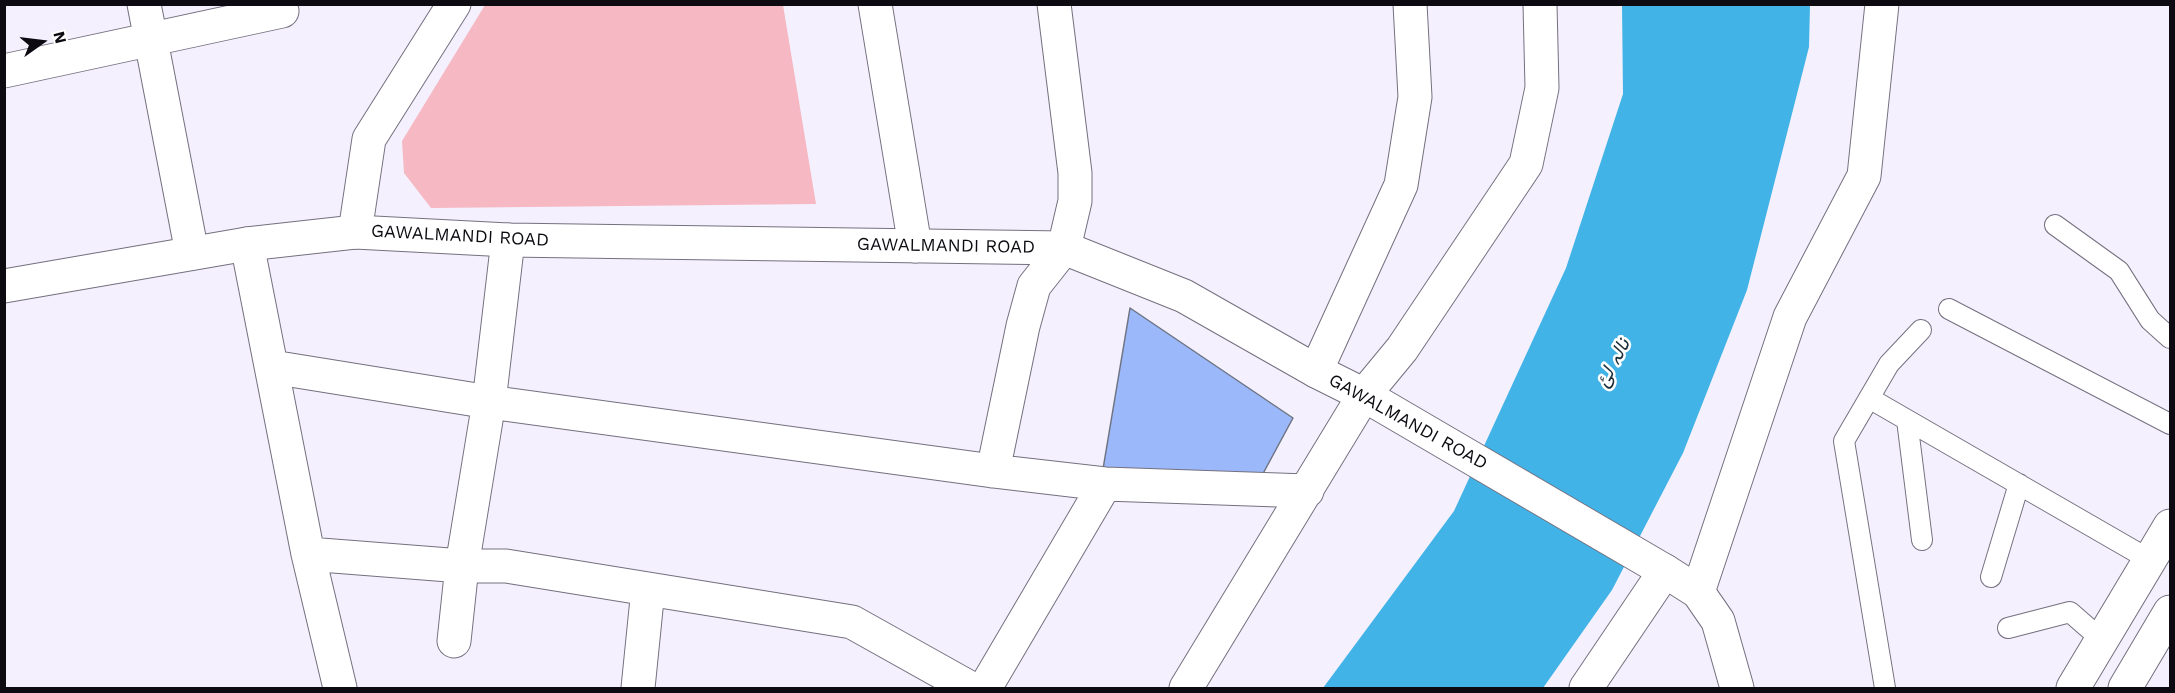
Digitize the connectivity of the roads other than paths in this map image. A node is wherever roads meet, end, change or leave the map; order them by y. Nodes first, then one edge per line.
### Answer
1 (144, 4) edge
2 (454, 4) edge
3 (874, 4) edge
4 (1054, 4) edge
5 (1410, 4) edge
6 (1540, 4) edge
7 (1882, 4) edge
8 (282, 11) dead end
9 (151, 40) junction
10 (4, 71) edge
11 (2055, 225) dead end
12 (354, 232) junction
13 (508, 240) junction
14 (247, 244) junction
15 (915, 246) junction
16 (1064, 248) junction
17 (192, 254) junction
18 (4, 286) edge
19 (1949, 309) dead end
20 (1921, 330) dead end
21 (2170, 338) edge
22 (272, 367) junction
23 (1316, 371) junction
24 (1364, 395) junction
25 (1869, 398) junction
26 (489, 402) junction
27 (1907, 420) junction
28 (2170, 424) edge
29 (993, 471) junction
30 (1105, 484) junction
31 (2019, 484) junction
32 (1307, 491) junction
33 (2170, 526) edge
34 (1922, 540) dead end
35 (308, 554) junction
36 (2150, 560) junction
37 (462, 566) junction
38 (1665, 571) junction
39 (1991, 577) dead end
40 (648, 589) junction
41 (1698, 592) junction
42 (2170, 612) edge
43 (2008, 628) dead end
44 (2102, 640) junction
45 (454, 641) dead end
46 (340, 688) edge
47 (638, 688) edge
48 (970, 688) edge
49 (986, 688) edge
50 (1186, 688) edge
51 (1586, 688) edge
52 (1737, 688) edge
53 (1885, 688) edge
54 (2073, 688) edge
55 (2125, 688) edge

1 - 9 street
2 - 12 street
3 - 15 street
4 - 16 street
5 - 23 street
6 - 24 street
7 - 41 street
8 - 9 street
9 - 10 street
9 - 17 street
11 - 21 lane
12 - 13 street, GAWALMANDI ROAD
12 - 14 street, GAWALMANDI ROAD
13 - 15 street, GAWALMANDI ROAD
13 - 26 street
14 - 17 street, GAWALMANDI ROAD
14 - 22 street
15 - 16 street, GAWALMANDI ROAD
16 - 23 street, GAWALMANDI ROAD
16 - 29 street
17 - 18 street, GAWALMANDI ROAD
19 - 28 lane
20 - 25 lane
22 - 26 street
22 - 35 street
23 - 24 street, GAWALMANDI ROAD
24 - 32 street
24 - 38 street, GAWALMANDI ROAD
25 - 27 lane
25 - 53 lane
26 - 29 street
26 - 37 street
27 - 31 lane
27 - 34 lane
29 - 30 street
30 - 32 street
30 - 49 street
31 - 36 lane
31 - 39 lane
32 - 50 street
33 - 36 street
35 - 37 street
35 - 46 street
36 - 44 street
37 - 40 street
37 - 45 street
38 - 41 street, GAWALMANDI ROAD
38 - 51 street
40 - 47 street
40 - 48 street
41 - 52 street, GAWALMANDI ROAD
42 - 55 street
43 - 44 lane
44 - 54 street

